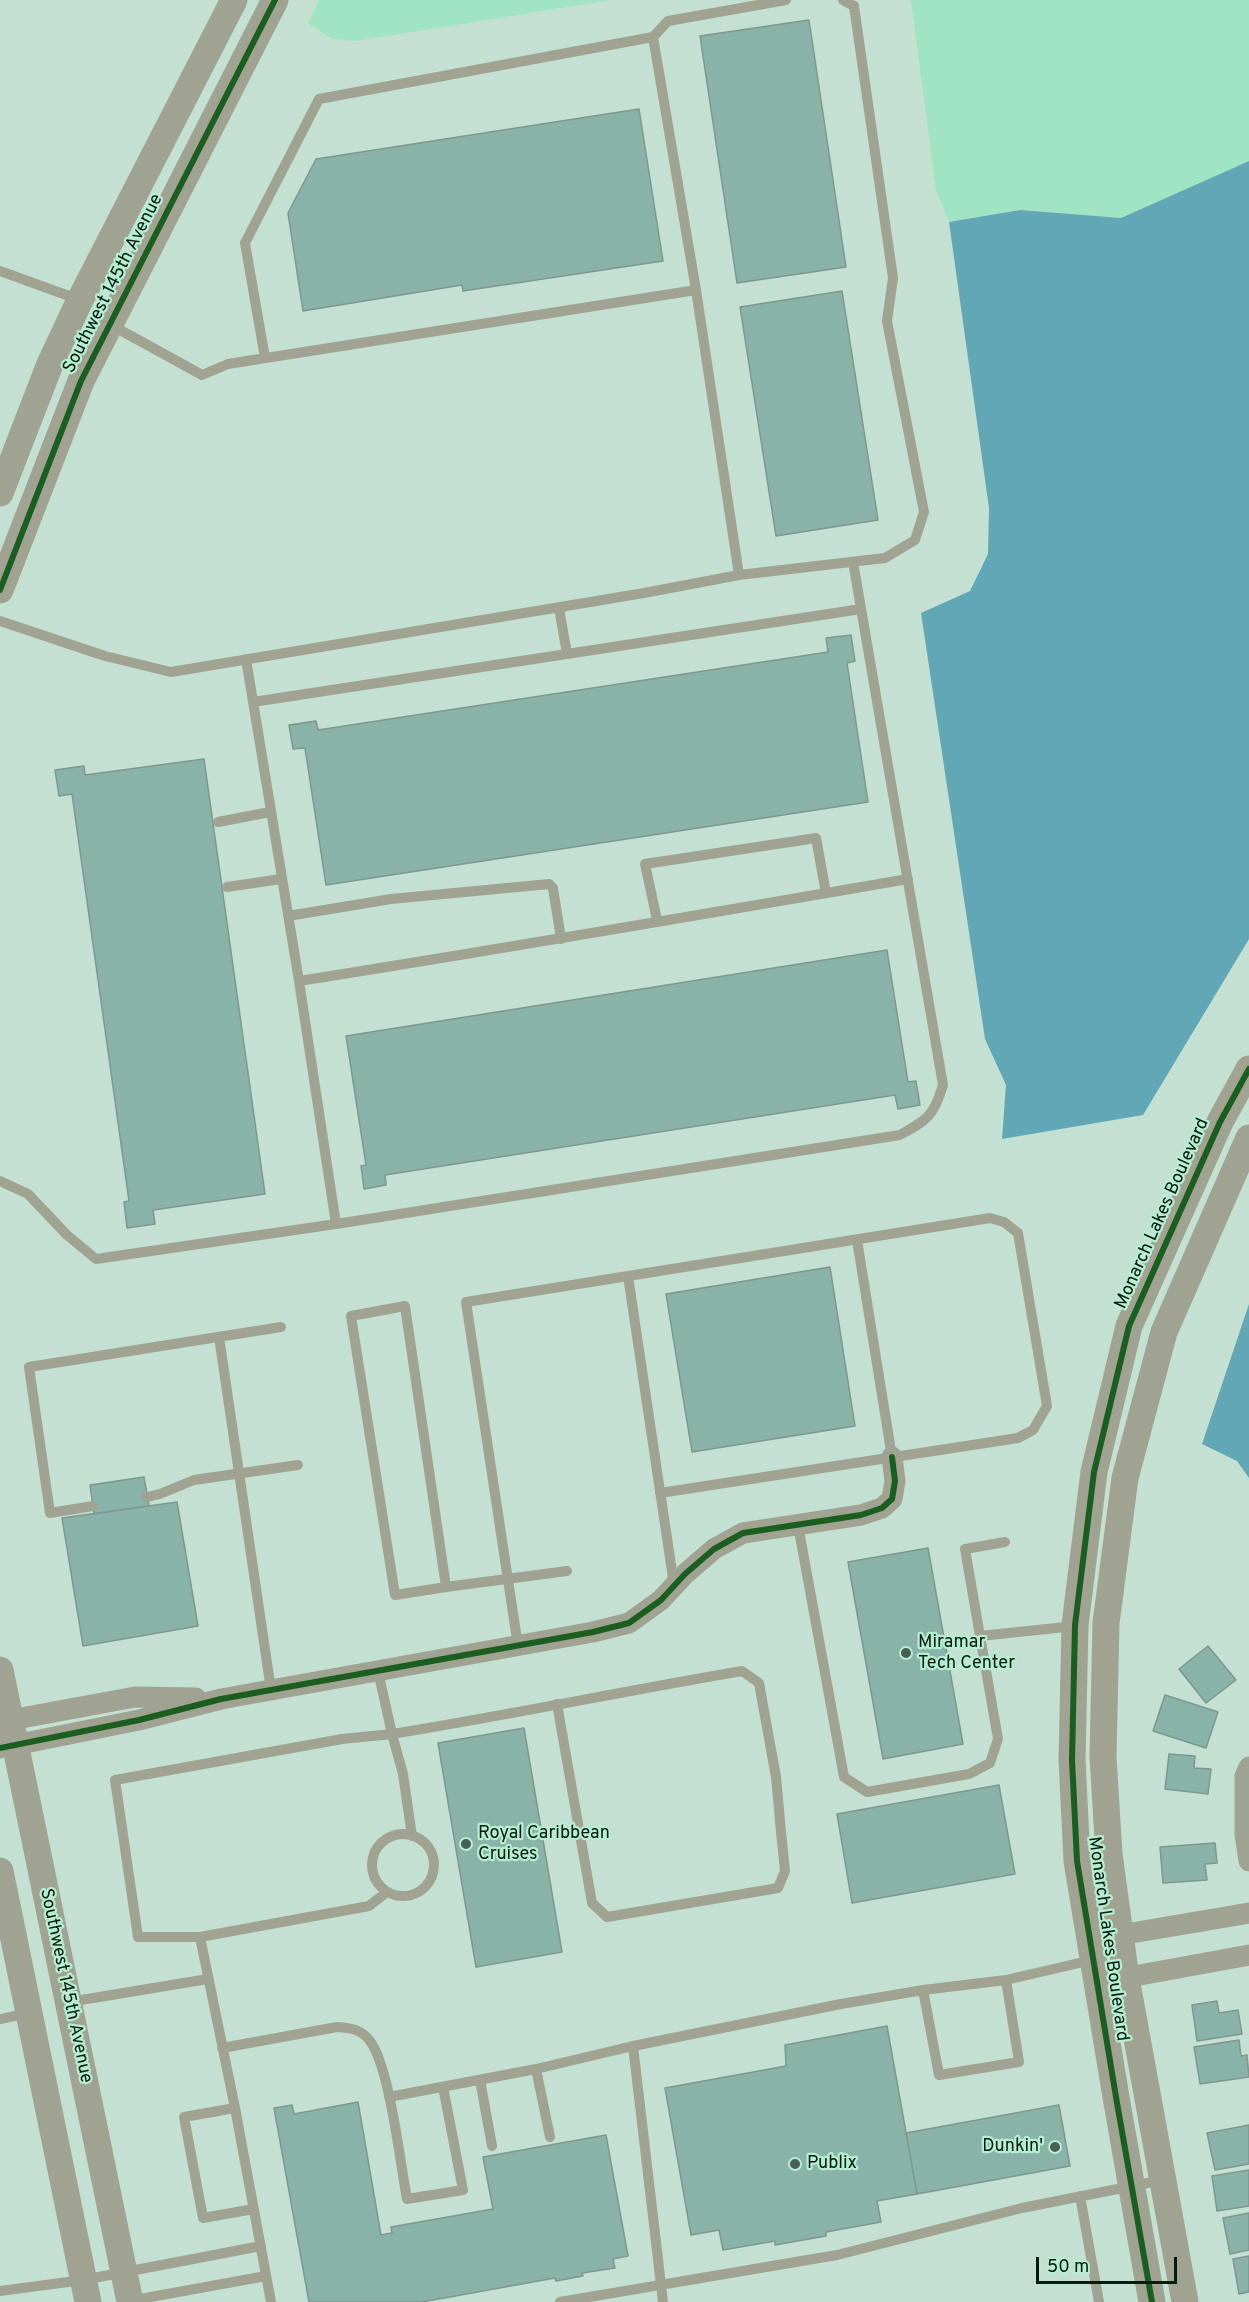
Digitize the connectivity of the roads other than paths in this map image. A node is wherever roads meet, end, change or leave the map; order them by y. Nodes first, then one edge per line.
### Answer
1 (234, 0) edge
2 (275, 0) edge
3 (786, 0) edge
4 (843, 0) edge
5 (653, 37) junction
6 (0, 271) edge
7 (696, 290) junction
8 (80, 300) junction
9 (110, 324) junction
10 (265, 358) junction
11 (0, 493) edge
12 (853, 562) junction
13 (739, 575) junction
14 (0, 590) edge
15 (559, 608) junction
16 (861, 609) junction
17 (0, 621) edge
18 (567, 654) junction
19 (246, 659) junction
20 (253, 702) junction
21 (270, 812) junction
22 (218, 822) dead end
23 (281, 879) junction
24 (908, 879) junction
25 (227, 887) dead end
26 (826, 893) junction
27 (288, 916) junction
28 (657, 920) junction
29 (561, 939) junction
30 (299, 981) junction
31 (1249, 1069) edge
32 (1249, 1138) edge
33 (0, 1181) edge
34 (336, 1224) junction
35 (856, 1240) junction
36 (627, 1276) junction
37 (281, 1328) dead end
38 (219, 1337) junction
39 (892, 1458) junction
40 (298, 1465) dead end
41 (239, 1474) junction
42 (660, 1492) junction
43 (147, 1497) dead end
44 (93, 1506) dead end
45 (798, 1525) junction
46 (1005, 1542) dead end
47 (567, 1571) dead end
48 (507, 1580) junction
49 (674, 1585) junction
50 (446, 1587) junction
51 (1075, 1626) junction
52 (980, 1636) junction
53 (518, 1646) junction
54 (0, 1670) edge
55 (378, 1671) junction
56 (271, 1690) junction
57 (557, 1704) junction
58 (6, 1734) edge
59 (392, 1734) junction
60 (1249, 1767) edge
61 (412, 1836) junction
62 (1249, 1862) edge
63 (0, 1870) edge
64 (387, 1892) junction
65 (1249, 1913) edge
66 (1119, 1935) junction
67 (200, 1936) junction
68 (1249, 1955) edge
69 (1093, 1961) junction
70 (1126, 1978) junction
71 (208, 1979) junction
72 (1006, 1980) junction
73 (923, 1990) junction
74 (68, 2002) junction
75 (29, 2013) junction
76 (0, 2019) edge
77 (633, 2046) junction
78 (222, 2048) junction
79 (536, 2069) junction
80 (480, 2080) junction
81 (444, 2087) junction
82 (389, 2097) junction
83 (236, 2108) junction
84 (550, 2137) dead end
85 (492, 2146) dead end
86 (1163, 2180) junction
87 (1131, 2186) junction
88 (1080, 2196) junction
89 (254, 2209) junction
90 (261, 2246) junction
91 (124, 2272) junction
92 (266, 2276) junction
93 (660, 2285) junction
94 (0, 2291) edge
95 (86, 2291) edge
96 (128, 2302) edge
97 (271, 2302) edge
98 (560, 2302) edge
99 (663, 2302) edge
100 (1098, 2302) edge
101 (1152, 2302) edge
102 (1185, 2302) edge

1 - 8 street, Southwest 145th Avenue
2 - 9 street, Southwest 145th Avenue
3 - 5 lane
4 - 12 lane
5 - 7 lane
5 - 10 lane
6 - 8 lane
7 - 10 lane
7 - 13 lane
8 - 11 street, Southwest 145th Avenue
9 - 10 lane
9 - 14 street, Southwest 145th Avenue
12 - 13 lane
12 - 16 lane
13 - 15 lane
15 - 18 lane
15 - 19 lane
16 - 18 lane
16 - 24 lane
17 - 19 lane
18 - 20 lane
19 - 20 lane
20 - 21 lane
21 - 22 lane
21 - 23 lane
23 - 25 lane
23 - 27 lane
24 - 26 lane
24 - 34 lane
26 - 28 lane
26 - 28 lane
27 - 29 lane
27 - 30 lane
28 - 29 lane
29 - 30 lane
30 - 34 lane
31 - 51 street, Monarch Lakes Boulevard
32 - 66 street, Monarch Lakes Boulevard
33 - 34 lane
35 - 36 lane
35 - 39 lane
35 - 39 lane
36 - 42 lane
36 - 48 lane
37 - 38 lane
38 - 41 lane
38 - 44 lane
39 - 42 lane
39 - 45 street
40 - 41 lane
41 - 43 lane
41 - 56 lane
42 - 49 lane
45 - 49 street
45 - 52 lane
46 - 52 lane
47 - 48 lane
48 - 50 lane
48 - 53 lane
49 - 53 street
50 - 50 lane
51 - 52 lane
51 - 69 street, Monarch Lakes Boulevard
53 - 55 street
54 - 58 street, Southwest 145th Avenue
55 - 56 street
55 - 59 lane
56 - 58 street
57 - 57 lane
57 - 59 lane
58 - 74 street, Southwest 145th Avenue
59 - 61 lane
59 - 67 lane
60 - 62 street
61 - 64 lane
61 - 64 lane
63 - 75 street
64 - 67 lane
65 - 66 street
66 - 69 street
66 - 70 street, Monarch Lakes Boulevard
67 - 71 lane
68 - 70 street
69 - 70 street
69 - 72 lane
69 - 87 street, Monarch Lakes Boulevard
70 - 86 street, Monarch Lakes Boulevard
71 - 74 lane
71 - 78 lane
72 - 73 lane
72 - 73 lane
73 - 77 lane
74 - 91 street, Southwest 145th Avenue
75 - 76 lane
75 - 95 street
77 - 79 lane
77 - 93 lane
78 - 82 lane
78 - 83 lane
79 - 80 lane
79 - 84 lane
80 - 81 lane
80 - 85 lane
81 - 82 lane
81 - 82 lane
83 - 89 lane
83 - 89 lane
86 - 87 lane
86 - 102 street, Monarch Lakes Boulevard
87 - 88 lane
87 - 101 street, Monarch Lakes Boulevard
88 - 93 lane
88 - 100 lane
89 - 90 lane
90 - 91 lane
90 - 92 lane
91 - 95 lane
91 - 96 street, Southwest 145th Avenue
92 - 96 lane
92 - 97 lane
93 - 98 lane
93 - 99 lane
94 - 95 lane

